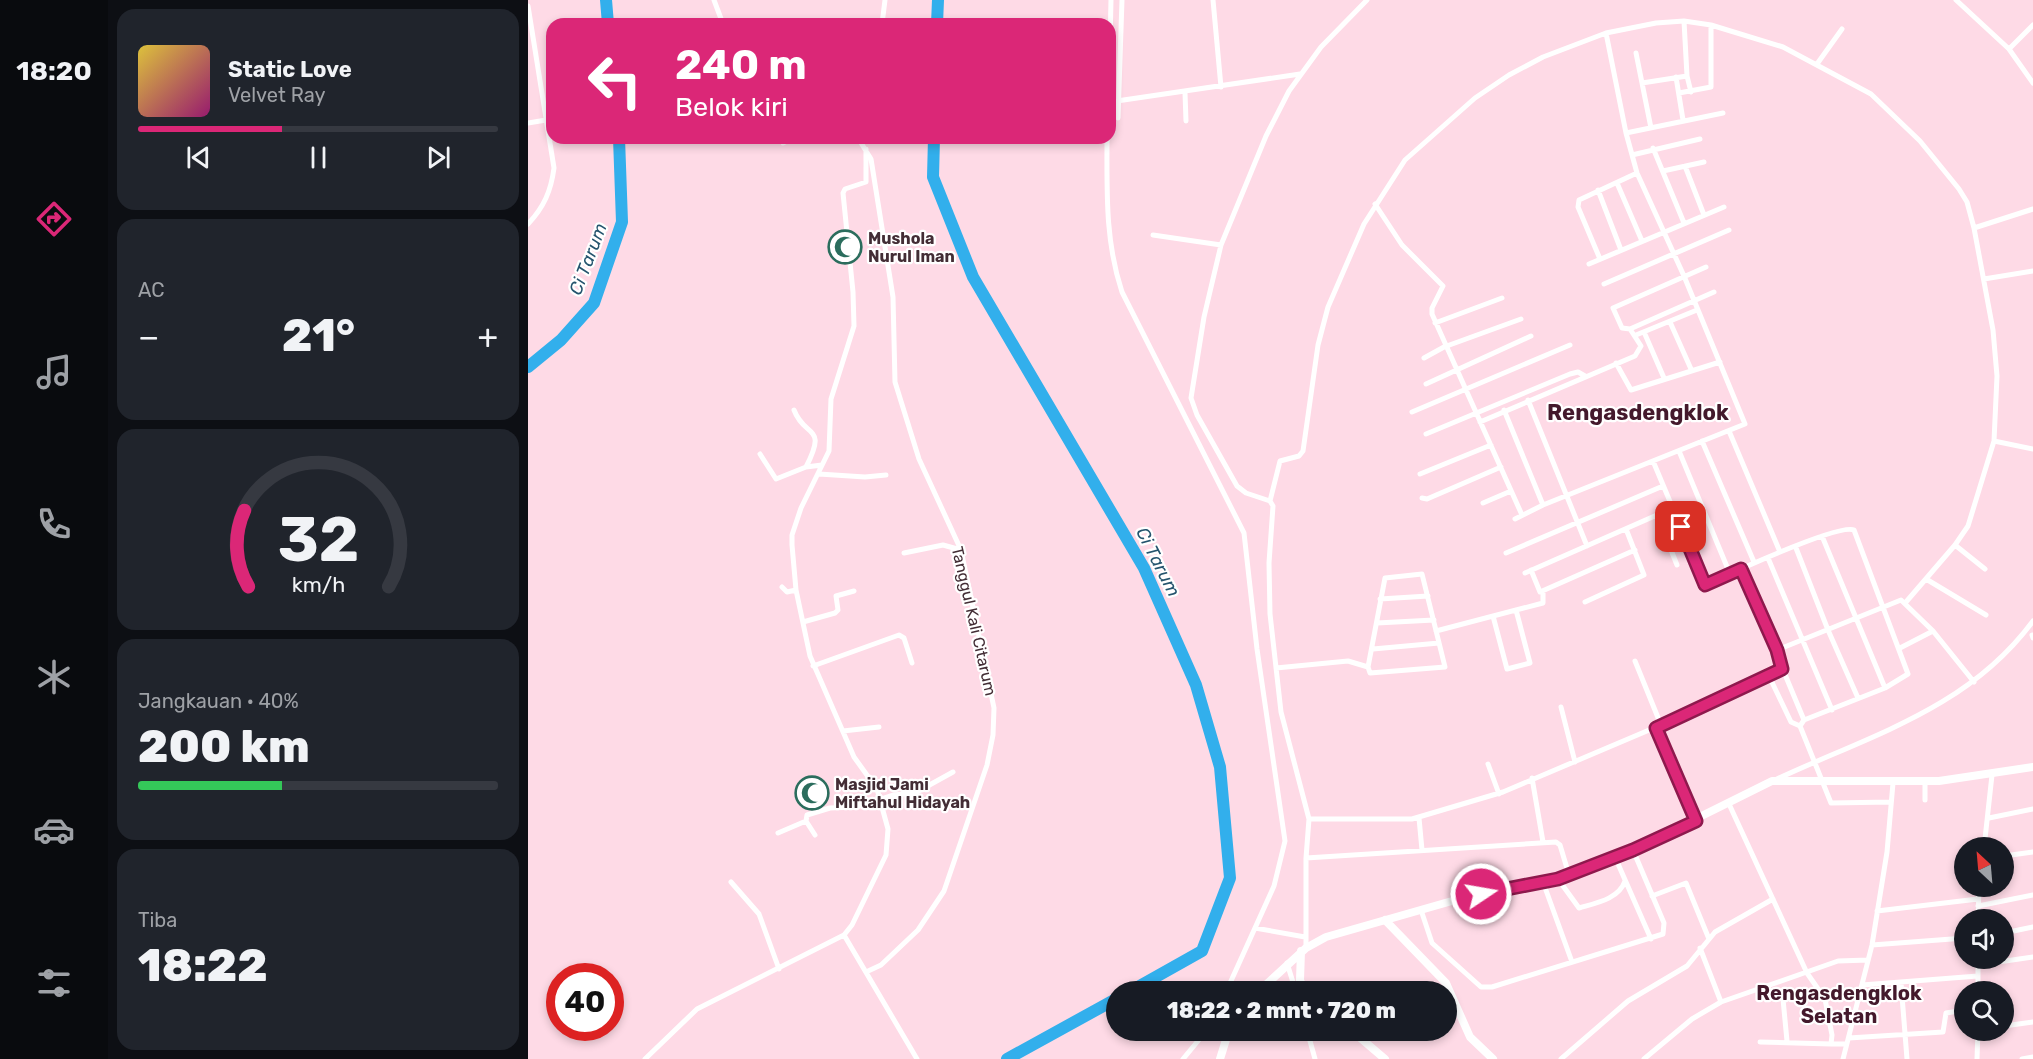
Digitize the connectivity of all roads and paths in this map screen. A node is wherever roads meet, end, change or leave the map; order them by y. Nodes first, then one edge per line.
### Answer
1 (714, 0) edge
2 (885, 0) edge
3 (1112, 0) edge
4 (1122, 0) edge
5 (1213, 0) edge
6 (1367, 0) edge
7 (1956, 0) edge
8 (528, 6) edge
9 (721, 18) edge
10 (883, 18) edge
11 (1111, 18) edge
12 (1684, 21) junction
13 (1711, 25) junction
14 (2033, 25) edge
15 (1842, 29) dead end
16 (1606, 33) junction
17 (2009, 49) junction
18 (1636, 53) dead end
19 (1817, 64) junction
20 (1300, 74) junction
21 (1687, 76) junction
22 (1676, 77) junction
23 (1642, 83) junction
24 (2033, 83) edge
25 (1221, 87) junction
26 (1690, 92) junction
27 (1185, 93) junction
28 (1679, 93) junction
29 (1118, 101) junction
30 (1723, 113) dead end
31 (1118, 118) dead end
32 (546, 120) joint
33 (1683, 120) junction
34 (1186, 121) dead end
35 (528, 123) edge
36 (1651, 128) junction
37 (1626, 133) junction
38 (1700, 139) dead end
39 (550, 144) edge
40 (862, 144) edge
41 (1107, 144) edge
42 (1653, 148) junction
43 (866, 149) junction
44 (1632, 154) junction
45 (1704, 162) dead end
46 (1686, 166) junction
47 (1663, 171) junction
48 (1637, 173) junction
49 (1617, 183) junction
50 (1598, 190) junction
51 (1375, 204) junction
52 (1724, 207) dead end
53 (2033, 209) edge
54 (1704, 215) junction
55 (1684, 223) junction
56 (528, 224) edge
57 (1974, 228) junction
58 (1729, 230) dead end
59 (1665, 231) junction
60 (1153, 235) dead end
61 (1642, 241) junction
62 (1221, 245) junction
63 (1621, 250) junction
64 (1673, 253) junction
65 (1600, 259) junction
66 (1589, 264) dead end
67 (1706, 267) dead end
68 (2033, 271) edge
69 (1684, 276) junction
70 (1984, 279) junction
71 (1604, 284) dead end
72 (1714, 292) dead end
73 (1502, 298) dead end
74 (1693, 301) junction
75 (1697, 310) junction
76 (1521, 319) dead end
77 (1670, 322) junction
78 (1435, 323) junction
79 (1630, 329) junction
80 (1644, 332) junction
81 (1636, 335) junction
82 (1532, 336) dead end
83 (1570, 345) dead end
84 (1444, 347) junction
85 (1424, 358) dead end
86 (1720, 362) junction
87 (1616, 363) junction
88 (1691, 369) junction
89 (1455, 370) junction
90 (1585, 376) junction
91 (1664, 378) junction
92 (1426, 384) dead end
93 (1464, 390) junction
94 (1528, 400) junction
95 (794, 410) dead end
96 (1504, 410) junction
97 (1412, 412) dead end
98 (1476, 412) junction
99 (1480, 422) junction
100 (1729, 431) junction
101 (1426, 434) dead end
102 (1702, 441) junction
103 (1994, 441) junction
104 (1491, 444) junction
105 (2033, 448) edge
106 (1679, 451) junction
107 (760, 454) dead end
108 (1653, 461) junction
109 (822, 465) junction
110 (806, 467) junction
111 (1501, 467) junction
112 (819, 474) junction
113 (1420, 474) dead end
114 (886, 475) dead end
115 (1663, 486) junction
116 (1511, 491) junction
117 (1568, 496) junction
118 (1422, 498) dead end
119 (1270, 501) junction
120 (1483, 503) dead end
121 (1544, 505) junction
122 (1672, 508) junction
123 (1522, 515) junction
124 (1657, 515) junction
125 (1515, 519) dead end
126 (1578, 521) junction
127 (1626, 529) junction
128 (1822, 536) junction
129 (1955, 545) junction
130 (1587, 546) junction
131 (1796, 548) junction
132 (961, 550) junction
133 (1635, 550) junction
134 (1780, 552) junction
135 (904, 553) dead end
136 (1506, 553) dead end
137 (1768, 558) junction
138 (1754, 562) junction
139 (1677, 565) dead end
140 (1741, 569) junction
141 (1985, 569) dead end
142 (1730, 574) junction
143 (1926, 579) junction
144 (782, 586) dead end
145 (796, 590) junction
146 (854, 591) dead end
147 (1543, 591) junction
148 (1428, 596) junction
149 (1380, 599) junction
150 (1585, 602) dead end
151 (1906, 602) junction
152 (1885, 607) junction
153 (1516, 610) junction
154 (1986, 615) dead end
155 (1493, 616) junction
156 (1856, 617) junction
157 (1434, 620) junction
158 (2033, 621) edge
159 (804, 622) junction
160 (1377, 623) junction
161 (1827, 630) junction
162 (1436, 631) junction
163 (1933, 631) junction
164 (2024, 632) junction
165 (2033, 636) edge
166 (1801, 639) junction
167 (1438, 643) junction
168 (1900, 648) junction
169 (1373, 649) junction
170 (1777, 650) junction
171 (1635, 661) dead end
172 (912, 663) dead end
173 (813, 666) junction
174 (1368, 667) junction
175 (1276, 668) junction
176 (1782, 669) junction
177 (1769, 676) junction
178 (1974, 682) junction
179 (1885, 688) junction
180 (1858, 698) junction
181 (1560, 707) dead end
182 (1832, 710) junction
183 (1802, 723) junction
184 (1658, 726) junction
185 (879, 728) dead end
186 (843, 731) junction
187 (1816, 761) junction
188 (1575, 762) junction
189 (1488, 764) dead end
190 (2033, 767) edge
191 (953, 772) dead end
192 (1992, 775) junction
193 (1532, 778) junction
194 (1772, 781) junction
195 (1925, 782) junction
196 (1824, 783) junction
197 (1893, 783) junction
198 (1499, 794) junction
199 (880, 798) junction
200 (1925, 800) dead end
201 (1891, 802) junction
202 (1729, 804) junction
203 (2033, 809) edge
204 (1419, 818) junction
205 (1989, 818) junction
206 (1309, 819) junction
207 (806, 821) junction
208 (1696, 821) junction
209 (778, 833) dead end
210 (815, 835) dead end
211 (1986, 837) edge
212 (1543, 842) junction
213 (1422, 850) junction
214 (1633, 850) junction
215 (2033, 852) edge
216 (2014, 855) edge
217 (1615, 857) junction
218 (1306, 858) junction
219 (1569, 874) junction
220 (1558, 879) junction
221 (1625, 881) junction
222 (731, 882) dead end
223 (1543, 882) junction
224 (2033, 895) edge
225 (1653, 896) junction
226 (1773, 899) junction
227 (1978, 899) joint
228 (1978, 906) joint
229 (1421, 910) junction
230 (1877, 911) junction
231 (1385, 920) junction
232 (2033, 927) edge
233 (1255, 928) junction
234 (2014, 931) edge
235 (842, 937) junction
236 (1305, 937) junction
237 (1651, 939) junction
238 (1709, 939) junction
239 (1954, 939) edge
240 (1872, 945) junction
241 (1700, 948) junction
242 (1304, 949) junction
243 (2033, 957) edge
244 (2014, 959) edge
245 (1868, 960) junction
246 (1572, 962) junction
247 (1287, 963) junction
248 (779, 969) junction
249 (1978, 969) edge
250 (866, 972) junction
251 (1807, 973) junction
252 (1978, 976) junction
253 (1231, 981) edge
254 (1269, 981) edge
255 (1293, 981) edge
256 (1300, 981) edge
257 (1978, 981) edge
258 (1901, 983) junction
259 (1862, 985) junction
260 (1783, 999) dead end
261 (1720, 1002) junction
262 (1954, 1012) edge
263 (2033, 1022) edge
264 (2014, 1025) edge
265 (1904, 1036) junction
266 (1199, 1041) edge
267 (1225, 1041) edge
268 (1310, 1041) edge
269 (1364, 1041) edge
270 (1787, 1041) junction
271 (1847, 1041) junction
272 (1978, 1041) edge
273 (1760, 1042) dead end
274 (1831, 1044) junction
275 (2033, 1057) edge
276 (645, 1059) edge
277 (917, 1059) edge
278 (1183, 1059) edge
279 (1220, 1059) edge
280 (1315, 1059) edge
281 (1385, 1059) edge
282 (1493, 1059) edge
283 (1561, 1059) edge
284 (1644, 1059) edge
285 (1843, 1059) edge
286 (1906, 1059) edge
287 (1977, 1059) edge
288 (2022, 1059) edge

1 - 9 street
2 - 10 street
3 - 11 street
4 - 29 street
5 - 25 street
6 - 20 street
7 - 17 street
8 - 32 street
12 - 13 street
12 - 16 street
12 - 21 street
13 - 19 street
13 - 26 street
14 - 17 street
15 - 19 street
16 - 37 street
16 - 51 street
17 - 24 street
18 - 23 street
19 - 57 street
20 - 25 street
20 - 62 street
21 - 22 street
21 - 26 street
22 - 23 street
22 - 28 street
23 - 36 street
25 - 27 street
26 - 28 street
27 - 29 street
27 - 34 street
28 - 33 street
29 - 31 street
30 - 33 street
32 - 35 street
33 - 36 street
36 - 37 street
37 - 44 street
38 - 42 street
39 - 56 street
40 - 43 street, Tanggul Kali Citarum
41 - 233 street
42 - 44 street
42 - 47 street
43 - 109 street
43 - 132 street, Tanggul Kali Citarum
44 - 48 street
45 - 46 street
46 - 47 street
46 - 54 street
47 - 55 street
48 - 49 street
48 - 59 street
49 - 50 street
49 - 61 street
50 - 63 street
50 - 65 street
51 - 78 street
51 - 119 street
52 - 54 street
53 - 57 street
54 - 55 street
55 - 59 street
57 - 70 street
58 - 64 street
59 - 61 street
59 - 64 street
60 - 62 street
61 - 63 street
62 - 119 street
63 - 65 street
64 - 69 street
64 - 71 street
65 - 66 street
67 - 69 street
68 - 70 street
69 - 74 street
69 - 79 street
70 - 103 street
72 - 74 street
73 - 78 street
74 - 75 street
74 - 79 street
75 - 77 street
75 - 86 street
76 - 84 street
77 - 80 street
77 - 88 street
78 - 84 street
79 - 81 street
80 - 81 street
80 - 91 street
81 - 87 street
82 - 89 street
83 - 93 street
84 - 85 street
84 - 89 street
86 - 88 street
86 - 100 street
87 - 90 street
87 - 91 street
88 - 91 street
89 - 92 street
89 - 93 street
90 - 94 street
90 - 98 street
93 - 97 street
93 - 98 street
94 - 96 street
94 - 117 street
95 - 110 street
96 - 99 street
96 - 121 street
98 - 99 street
98 - 101 street
99 - 104 street
100 - 102 street
100 - 134 street
102 - 106 street
102 - 138 street
103 - 105 street
103 - 129 street
104 - 111 street
104 - 113 street
106 - 108 street
106 - 142 street
107 - 110 street
108 - 115 street
108 - 117 street
109 - 110 street
109 - 112 street
111 - 116 street
111 - 118 street
112 - 114 street
112 - 145 street
115 - 122 street
115 - 126 street
116 - 120 street
116 - 123 street
117 - 121 street
117 - 126 street
119 - 175 street
121 - 123 street
122 - 124 street
122 - 142 street
123 - 125 street
124 - 127 street
124 - 139 street
126 - 130 street
126 - 136 street
127 - 130 street
127 - 133 street
128 - 131 street
128 - 152 street
128 - 156 street
129 - 141 street
129 - 143 street
130 - 147 street
131 - 134 street
131 - 161 street
132 - 135 street
132 - 250 street, Tanggul Kali Citarum
133 - 147 street
133 - 150 street
134 - 137 street
137 - 138 street
137 - 166 street
138 - 140 street
140 - 142 street
140 - 170 street
143 - 151 street
143 - 154 street
144 - 145 street
145 - 159 street
146 - 159 street
147 - 153 street
148 - 149 street
148 - 149 street
148 - 157 street
149 - 160 street
151 - 152 street
151 - 163 street
152 - 156 street
152 - 168 street
153 - 155 street
153 - 155 street
155 - 162 street
156 - 161 street
156 - 179 street
157 - 160 street
157 - 162 street
158 - 164 street
159 - 173 street
160 - 169 street
161 - 166 street
161 - 180 street
162 - 167 street
163 - 168 street
163 - 178 street
164 - 165 street
164 - 178 street
166 - 170 street
166 - 182 street
167 - 169 street
167 - 174 street
168 - 179 street
169 - 174 street
170 - 176 street
171 - 184 street
172 - 173 street
173 - 186 street
174 - 175 street
175 - 206 street
176 - 177 street
176 - 183 street
177 - 183 street
177 - 184 street
178 - 187 street
179 - 180 street
180 - 182 street
181 - 188 street
182 - 183 street
183 - 187 street
184 - 188 street
184 - 208 street
185 - 186 street
186 - 199 street
187 - 194 street
187 - 196 street
188 - 193 street
189 - 198 street
190 - 192 street
191 - 199 street
192 - 195 street
192 - 205 street
193 - 198 street
193 - 212 street
194 - 196 street
194 - 202 street
195 - 197 street
195 - 200 street
196 - 197 street
196 - 201 street
197 - 201 street
198 - 204 street
199 - 207 street
199 - 235 street
201 - 230 street
202 - 208 street
202 - 226 street
203 - 205 street
204 - 206 street
204 - 213 street
205 - 211 street
206 - 218 street
207 - 209 street
207 - 210 street
208 - 214 street
212 - 213 street
212 - 219 street
213 - 218 street
214 - 217 street
214 - 225 street
215 - 216 street
217 - 219 street
217 - 221 street
218 - 236 street
219 - 220 street
220 - 221 street
220 - 223 street
221 - 237 street
222 - 248 street
223 - 229 street
223 - 246 street
224 - 228 street
225 - 237 street
225 - 238 street
226 - 238 street
226 - 251 street
227 - 228 street
227 - 230 street
229 - 231 street
229 - 246 street
230 - 240 street
231 - 242 street
231 - 282 street
232 - 234 street
233 - 236 street
233 - 253 street
235 - 248 street
235 - 250 street
236 - 242 street
237 - 246 street
238 - 241 street
239 - 240 street
240 - 245 street
241 - 261 street
241 - 283 street
242 - 247 street
242 - 256 street
243 - 244 street
245 - 251 street
245 - 259 street
247 - 254 street
247 - 255 street
248 - 276 street
249 - 252 street
250 - 277 street
251 - 261 street
251 - 274 street
252 - 257 street
252 - 258 street
258 - 259 street
258 - 265 street
259 - 271 street
260 - 270 street
261 - 284 street
262 - 265 street
263 - 264 street
265 - 271 street
265 - 286 street
266 - 278 street
267 - 279 street
268 - 280 street
269 - 281 street
270 - 273 street
270 - 274 street
271 - 274 street
271 - 285 street
272 - 287 street
275 - 288 street

